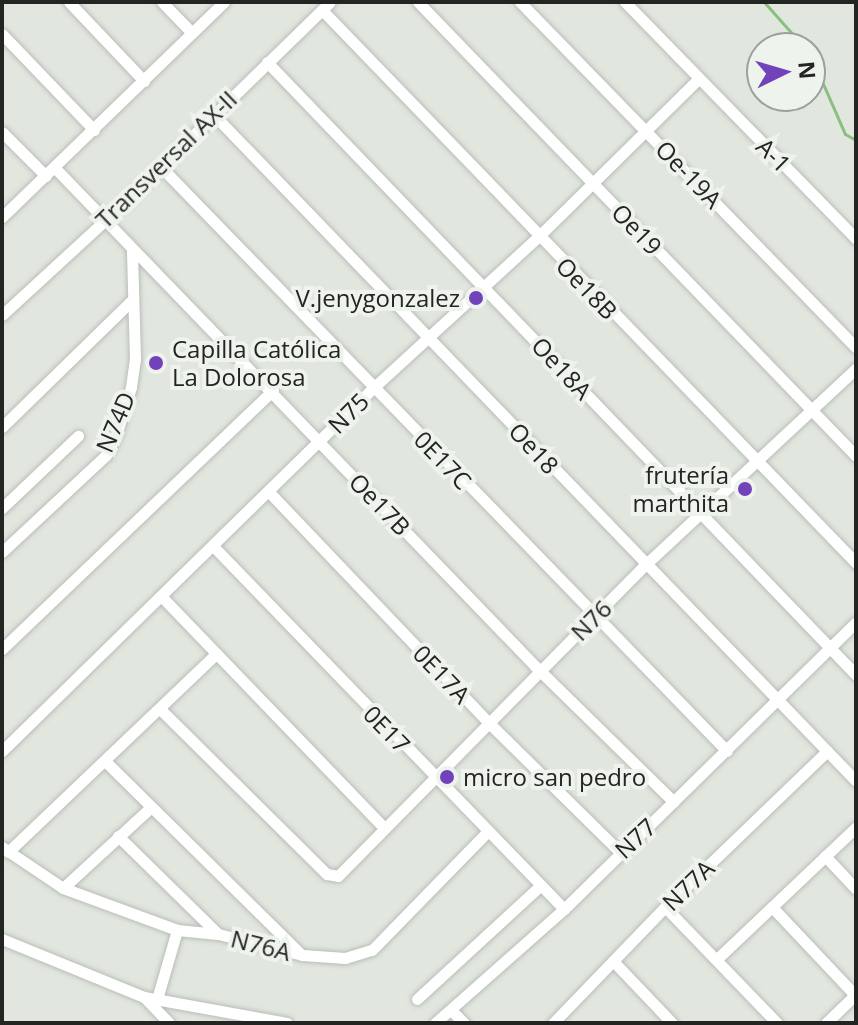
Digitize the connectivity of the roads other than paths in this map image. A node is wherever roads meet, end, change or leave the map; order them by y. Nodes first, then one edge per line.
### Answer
1 (69, 2) edge
2 (162, 2) edge
3 (224, 2) edge
4 (418, 2) edge
5 (520, 2) edge
6 (625, 2) edge
7 (326, 6) edge
8 (192, 33) junction
9 (2, 34) edge
10 (267, 62) junction
11 (698, 79) junction
12 (144, 81) junction
13 (213, 114) junction
14 (94, 130) junction
15 (648, 131) junction
16 (2, 132) edge
17 (161, 167) junction
18 (50, 172) junction
19 (592, 182) junction
20 (2, 217) edge
21 (105, 217) junction
22 (538, 237) junction
23 (856, 239) edge
24 (132, 250) junction
25 (483, 284) junction
26 (131, 301) junction
27 (2, 315) edge
28 (428, 336) junction
29 (856, 347) edge
30 (856, 368) edge
31 (373, 388) junction
32 (273, 390) junction
33 (812, 410) junction
34 (2, 427) edge
35 (78, 436) dead end
36 (320, 441) junction
37 (856, 456) edge
38 (757, 463) junction
39 (269, 492) junction
40 (2, 508) edge
41 (700, 515) junction
42 (213, 546) junction
43 (2, 552) edge
44 (856, 563) edge
45 (645, 565) junction
46 (162, 597) junction
47 (594, 617) junction
48 (856, 622) edge
49 (830, 648) junction
50 (2, 649) edge
51 (216, 654) junction
52 (541, 671) junction
53 (856, 675) edge
54 (779, 700) junction
55 (160, 709) junction
56 (489, 723) junction
57 (2, 751) edge
58 (727, 751) junction
59 (827, 751) junction
60 (105, 761) junction
61 (433, 777) junction
62 (856, 781) edge
63 (674, 802) junction
64 (150, 808) junction
65 (856, 827) edge
66 (384, 828) junction
67 (488, 831) junction
68 (118, 836) junction
69 (5, 849) edge
70 (620, 852) junction
71 (825, 856) junction
72 (541, 885) junction
73 (63, 888) junction
74 (856, 889) edge
75 (665, 907) junction
76 (772, 907) junction
77 (564, 909) junction
78 (177, 930) junction
79 (218, 934) junction
80 (2, 939) edge
81 (303, 955) junction
82 (718, 958) junction
83 (613, 961) junction
84 (856, 995) edge
85 (151, 998) junction
86 (417, 999) dead end
87 (452, 1011) junction
88 (562, 1020) edge
89 (267, 1021) edge
90 (169, 1023) edge
91 (287, 1023) edge
92 (435, 1023) edge
93 (464, 1023) edge
94 (672, 1023) edge
95 (777, 1023) edge
96 (826, 1023) edge

1 - 12 street
2 - 8 street
3 - 8 street
4 - 19 street, Oe19
5 - 15 street, Oe-19A
6 - 11 street, A-1
7 - 10 street, Transversal AX-II
7 - 22 street, Oe18B
8 - 12 street
9 - 14 street
10 - 13 street, Transversal AX-II
10 - 25 street, Oe18A
11 - 15 street, N75
11 - 23 street, A-1
12 - 14 street
13 - 17 street, Transversal AX-II
13 - 28 street, Oe18
14 - 18 street
15 - 19 street, N75
15 - 29 street, Oe-19A
16 - 18 street, Oe17B
17 - 21 street, Transversal AX-II
17 - 31 street, 0E17C
18 - 20 street
18 - 21 street, Oe17B
19 - 22 street, N75
19 - 33 street, Oe19
21 - 24 street, Oe17B
21 - 27 street, Transversal AX-II
22 - 25 street, N75
22 - 38 street, Oe18B
24 - 26 street, N74D
24 - 32 street, Oe17B
25 - 28 street, N75
25 - 41 street, Oe18A
26 - 34 street
26 - 43 street, N74D
28 - 31 street, N75
28 - 45 street, Oe18
30 - 33 street, N76
31 - 36 street, N75
31 - 47 street, 0E17C
32 - 36 street, Oe17B
32 - 50 street
33 - 37 street, Oe19
33 - 38 street, N76
35 - 40 street
36 - 39 street, N75
36 - 52 street, Oe17B
38 - 41 street, N76
38 - 44 street, Oe18B
39 - 42 street, N75
39 - 56 street, 0E17A
41 - 45 street, N76
41 - 49 street, Oe18A
42 - 46 street, N75
42 - 61 street, 0E17
45 - 47 street, N76
45 - 54 street, Oe18
46 - 51 street
46 - 57 street, N75
47 - 52 street, N76
47 - 58 street, 0E17C
48 - 49 street, N77
49 - 53 street, Oe18A
49 - 54 street, N77
51 - 55 street
51 - 66 street
52 - 56 street, N76
52 - 63 street, Oe17B
54 - 58 street, N77
54 - 59 street, Oe18
55 - 60 street
55 - 66 street, N76
56 - 61 street, N76
56 - 70 street, 0E17A
58 - 63 street, N77
59 - 62 street, Oe18
59 - 75 street, N77A
60 - 64 street
60 - 69 street
61 - 66 street, N76
61 - 67 street, 0E17
63 - 70 street, N77
64 - 68 street
64 - 81 street
65 - 71 street
67 - 72 street, 0E17
67 - 81 street, N76A
68 - 73 street
68 - 79 street
69 - 73 street, N76A
70 - 77 street, N77
71 - 74 street
71 - 76 street
72 - 77 street, 0E17
72 - 86 street
73 - 78 street, N76A
75 - 82 street
75 - 83 street, N77A
76 - 82 street
76 - 84 street
77 - 87 street, N77
78 - 79 street, N76A
78 - 85 street
79 - 81 street, N76A
80 - 85 street
82 - 95 street
83 - 88 street, N77A
83 - 94 street
84 - 96 street
85 - 89 street
85 - 90 street
87 - 92 street, N77
87 - 93 street
89 - 91 street

